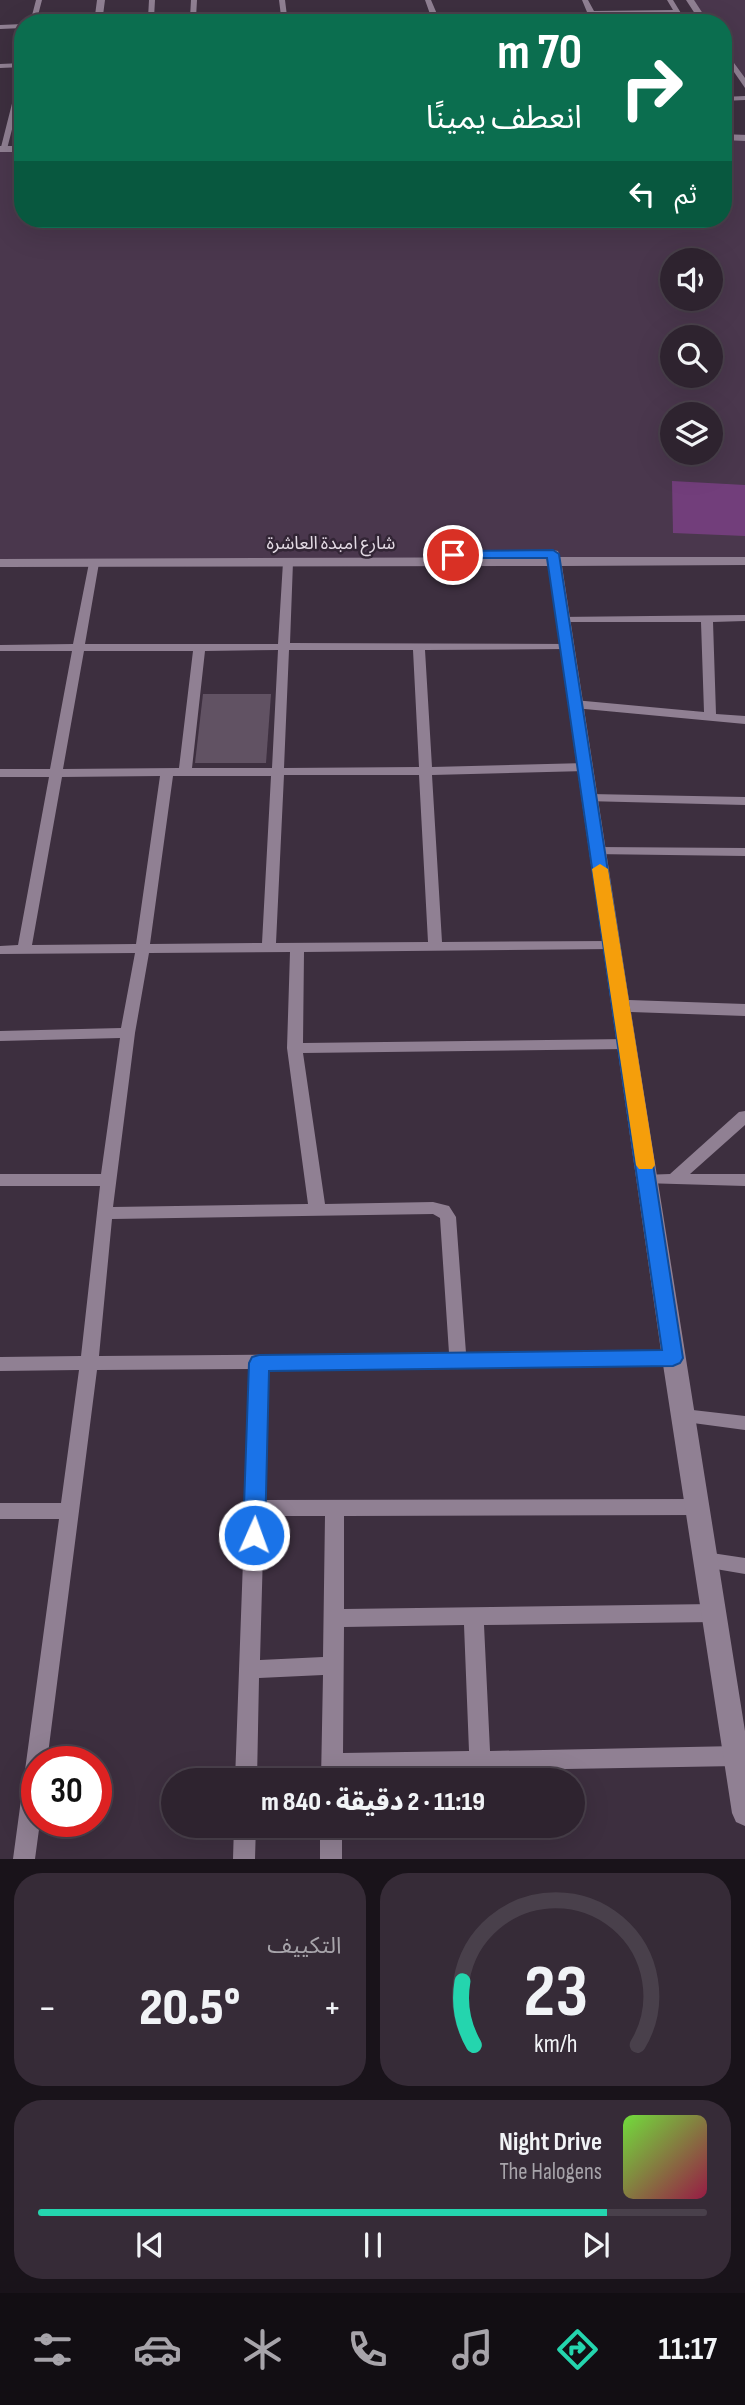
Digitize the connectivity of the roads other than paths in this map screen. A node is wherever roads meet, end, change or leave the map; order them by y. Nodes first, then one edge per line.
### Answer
1 (499, 0) edge
2 (584, 0) edge
3 (627, 0) edge
4 (670, 0) edge
5 (591, 12) junction
6 (634, 12) junction
7 (677, 12) joint
8 (503, 13) junction
9 (460, 14) edge
10 (732, 64) edge
11 (745, 85) edge
12 (14, 104) edge
13 (2, 149) edge
14 (745, 553) edge
15 (0, 555) edge
16 (554, 558) junction
17 (745, 561) edge
18 (288, 562) junction
19 (94, 563) junction
20 (0, 564) edge
21 (707, 618) junction
22 (745, 618) edge
23 (562, 620) junction
24 (565, 646) junction
25 (284, 647) junction
26 (419, 647) junction
27 (0, 648) edge
28 (79, 648) junction
29 (199, 648) junction
30 (574, 704) junction
31 (710, 716) junction
32 (745, 720) edge
33 (586, 768) junction
34 (425, 771) junction
35 (176, 772) junction
36 (278, 772) junction
37 (0, 773) edge
38 (55, 773) junction
39 (590, 798) junction
40 (745, 801) edge
41 (597, 851) junction
42 (745, 852) edge
43 (612, 946) junction
44 (435, 947) junction
45 (269, 948) junction
46 (297, 948) junction
47 (24, 949) junction
48 (0, 950) edge
49 (142, 951) junction
50 (622, 1006) junction
51 (745, 1010) edge
52 (128, 1033) junction
53 (0, 1036) edge
54 (627, 1044) junction
55 (295, 1048) junction
56 (745, 1116) edge
57 (648, 1179) junction
58 (674, 1179) junction
59 (0, 1180) edge
60 (109, 1180) junction
61 (745, 1180) edge
62 (317, 1208) junction
63 (104, 1213) junction
64 (673, 1358) junction
65 (458, 1359) junction
66 (259, 1363) junction
67 (0, 1364) edge
68 (89, 1364) junction
69 (684, 1416) junction
70 (745, 1423) edge
71 (335, 1507) junction
72 (698, 1507) junction
73 (255, 1508) junction
74 (0, 1511) edge
75 (69, 1511) junction
76 (705, 1560) junction
77 (745, 1566) edge
78 (714, 1613) junction
79 (474, 1617) junction
80 (334, 1618) junction
81 (334, 1666) junction
82 (250, 1669) junction
83 (737, 1756) junction
84 (480, 1759) junction
85 (246, 1768) edge
86 (332, 1768) edge
87 (369, 1768) edge
88 (745, 1813) edge
89 (245, 1838) edge
90 (331, 1838) edge
91 (24, 1859) edge
92 (244, 1859) edge
93 (331, 1859) edge

1 - 8 street
2 - 5 street
3 - 6 street
4 - 7 street
5 - 6 street
5 - 8 street
6 - 7 street
8 - 9 street
10 - 11 street
12 - 13 street
14 - 16 street, شارع امبدة العاشرة
15 - 16 street, شارع امبدة العاشرة
16 - 17 street, شارع امبدة العاشرة
16 - 18 street, شارع امبدة العاشرة
16 - 23 street
18 - 19 street, شارع امبدة العاشرة
18 - 25 street
19 - 20 street, شارع امبدة العاشرة
19 - 28 street
21 - 22 street
21 - 23 street
21 - 31 street
23 - 24 street
24 - 26 street
24 - 30 street
25 - 26 street
25 - 29 street
25 - 36 street
26 - 34 street
27 - 28 street
28 - 29 street
28 - 38 street
29 - 35 street
30 - 31 street
30 - 33 street
31 - 32 street
33 - 34 street
33 - 39 street
34 - 36 street
34 - 44 street
35 - 36 street
35 - 38 street
35 - 49 street
36 - 45 street
37 - 38 street
38 - 47 street
39 - 40 street
39 - 41 street
41 - 42 street
41 - 43 street
43 - 44 street
43 - 50 street
44 - 46 street
45 - 46 street
45 - 49 street
46 - 55 street
47 - 48 street
47 - 49 street
49 - 52 street
50 - 51 street
50 - 54 street
52 - 53 street
52 - 60 street
54 - 55 street
54 - 57 street
55 - 62 street
56 - 58 street
57 - 58 street
57 - 64 street
58 - 61 street
59 - 60 street
60 - 63 street
62 - 63 street
62 - 65 street
63 - 68 street
64 - 65 street
64 - 69 street
65 - 66 street
66 - 68 street
66 - 73 street
67 - 68 street
68 - 75 street
69 - 70 street
69 - 72 street
71 - 72 street
71 - 73 street
71 - 80 street
72 - 76 street
73 - 82 street
74 - 75 street
75 - 91 street
76 - 77 street
76 - 78 street
78 - 79 street
78 - 83 street
79 - 80 street
79 - 84 street
80 - 81 street
81 - 82 street
81 - 86 street
82 - 85 street
83 - 84 street
83 - 88 street
84 - 87 street
89 - 92 street
90 - 93 street

